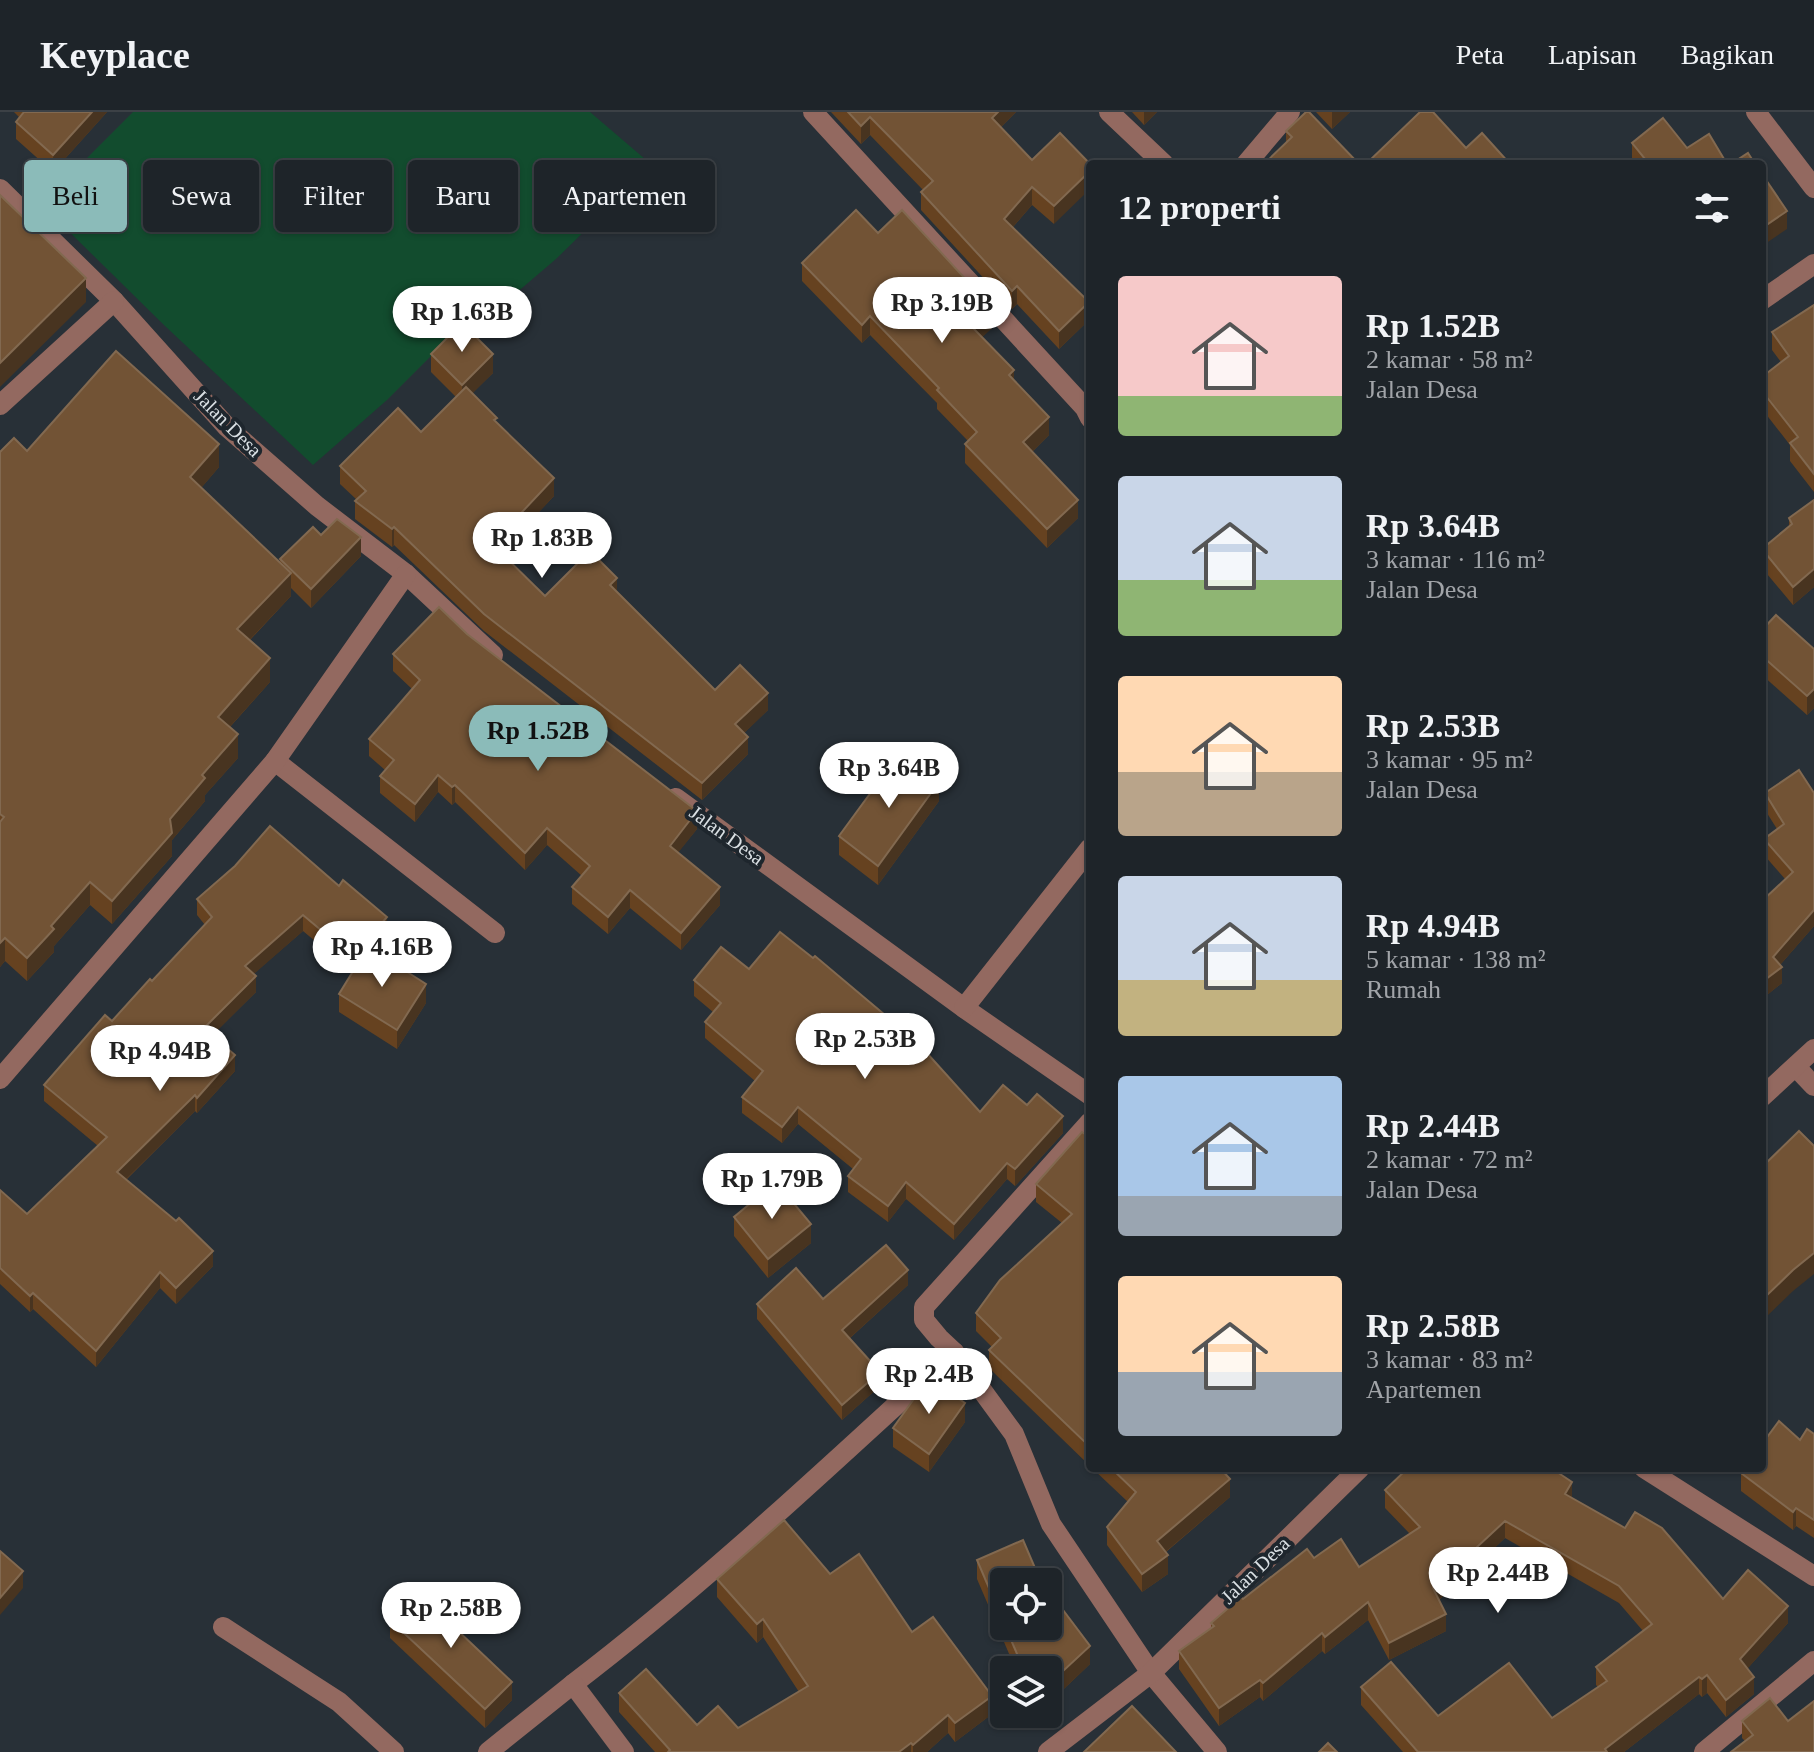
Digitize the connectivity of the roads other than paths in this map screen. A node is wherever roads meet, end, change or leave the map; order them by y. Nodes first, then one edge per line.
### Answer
1 (813, 112) edge
2 (1109, 112) edge
3 (1290, 112) edge
4 (1756, 112) edge
5 (1160, 160) edge
6 (1249, 160) edge
7 (1814, 188) edge
8 (0, 189) edge
9 (1814, 264) edge
10 (1766, 297) edge
11 (114, 301) junction
12 (0, 405) edge
13 (1086, 410) edge
14 (406, 574) junction
15 (511, 669) edge
16 (275, 761) junction
17 (666, 790) edge
18 (1086, 853) edge
19 (495, 933) dead end
20 (964, 1008) junction
21 (1814, 1049) edge
22 (1796, 1067) junction
23 (0, 1079) edge
24 (1814, 1086) edge
25 (1086, 1092) edge
26 (1766, 1093) edge
27 (1086, 1126) edge
28 (954, 1352) junction
29 (1356, 1472) edge
30 (1650, 1472) edge
31 (1814, 1576) edge
32 (223, 1627) dead end
33 (1814, 1661) edge
34 (1151, 1673) junction
35 (573, 1684) junction
36 (394, 1752) edge
37 (488, 1752) edge
38 (624, 1752) edge
39 (1048, 1752) edge
40 (1217, 1752) edge
41 (1704, 1752) edge

1 - 13 street
2 - 5 street
3 - 6 street
4 - 7 street
8 - 11 street, Jalan Desa
9 - 10 street
11 - 12 street
11 - 14 street, Jalan Desa
14 - 15 street, Jalan Desa
14 - 16 street
16 - 19 street
16 - 23 street
17 - 20 street, Jalan Desa
18 - 20 street
20 - 25 street, Jalan Desa
21 - 22 street
22 - 24 street
22 - 26 street
27 - 28 street
28 - 34 street
28 - 35 street
29 - 34 street, Jalan Desa
30 - 31 street
32 - 36 street
33 - 41 street
34 - 39 street, Jalan Desa
34 - 40 street
35 - 37 street
35 - 38 street

